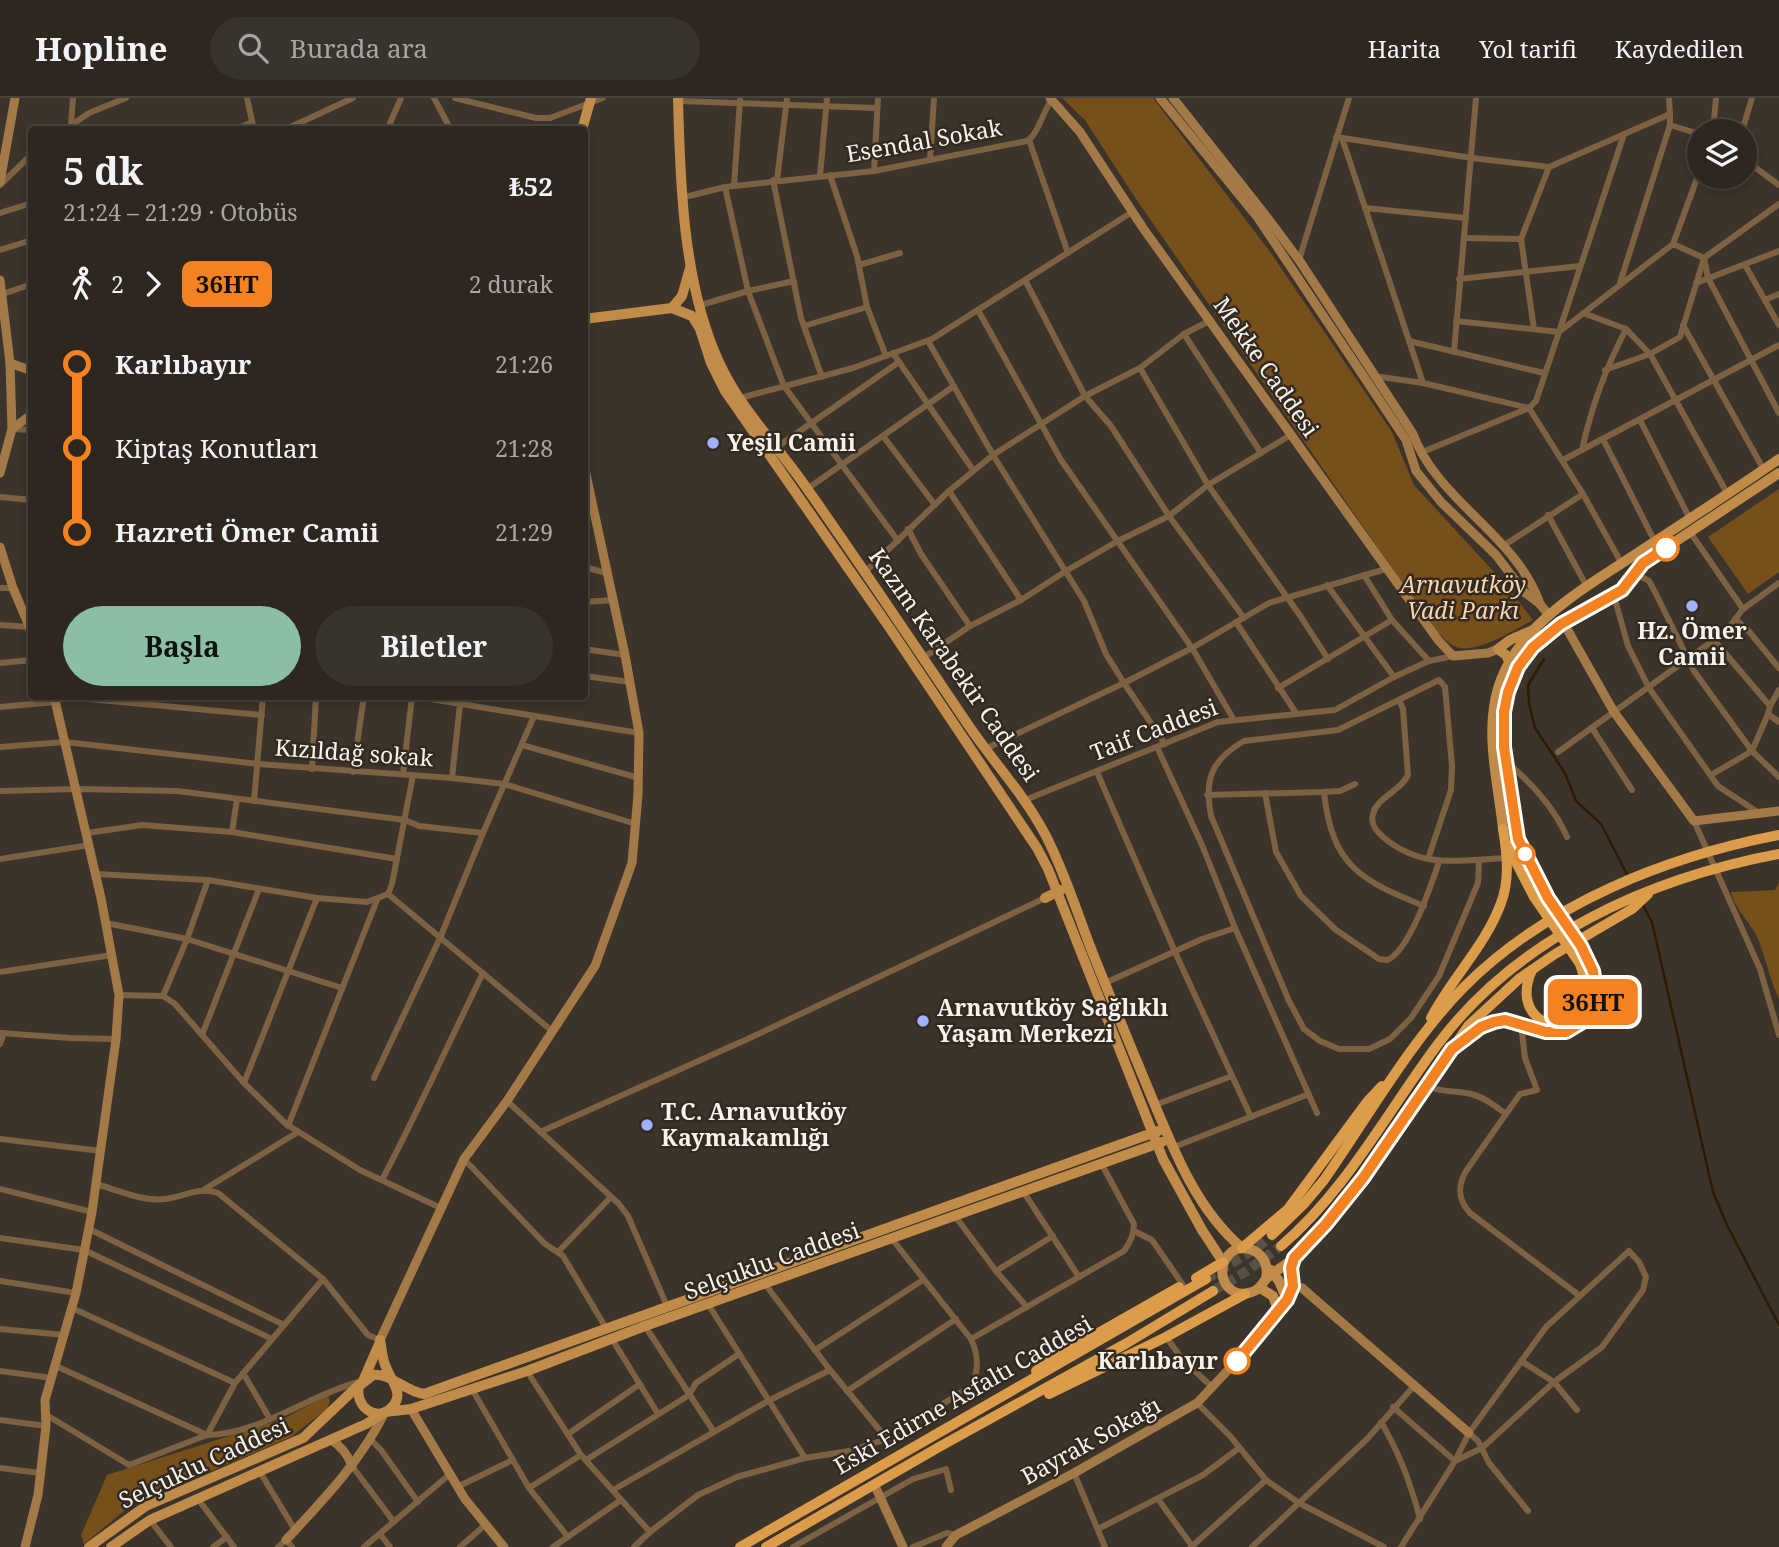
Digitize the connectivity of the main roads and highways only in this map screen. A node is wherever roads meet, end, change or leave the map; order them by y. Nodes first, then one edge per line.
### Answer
1 (15, 98) edge
2 (1160, 98) edge
3 (1172, 98) edge
4 (678, 99) edge
5 (1051, 99) edge
6 (588, 100) edge
7 (583, 126) edge
8 (0, 178) edge
9 (691, 261) junction
10 (1295, 262) junction
11 (0, 280) edge
12 (0, 295) edge
13 (672, 308) junction
14 (588, 317) edge
15 (5, 364) edge
16 (28, 369) edge
17 (28, 417) edge
18 (12, 429) junction
19 (1420, 453) junction
20 (1410, 457) junction
21 (1779, 459) edge
22 (0, 472) edge
23 (1779, 473) edge
24 (588, 484) edge
25 (1690, 519) junction
26 (1690, 532) junction
27 (0, 547) edge
28 (1622, 564) junction
29 (1636, 574) junction
30 (1587, 587) junction
31 (1539, 603) junction
32 (1593, 607) junction
33 (27, 613) edge
34 (1549, 615) junction
35 (1561, 624) junction
36 (1535, 629) junction
37 (1498, 649) junction
38 (1453, 656) joint
39 (1509, 661) junction
40 (55, 700) edge
41 (1779, 811) edge
42 (1509, 828) junction
43 (1779, 835) edge
44 (1507, 845) junction
45 (1779, 853) edge
46 (1067, 887) junction
47 (1654, 889) junction
48 (1059, 897) junction
49 (1045, 898) road end
50 (1531, 970) junction
51 (1423, 1037) junction
52 (1452, 1049) junction
53 (1402, 1067) junction
54 (1165, 1129) junction
55 (1153, 1133) junction
56 (1157, 1143) junction
57 (1172, 1143) junction
58 (934, 1217) junction
59 (1272, 1235) tunnel mouth
60 (1281, 1246) tunnel mouth
61 (1242, 1248) junction
62 (1294, 1258) junction
63 (1223, 1262) junction
64 (759, 1274) junction
65 (1206, 1279) tunnel mouth
66 (1267, 1280) junction
67 (765, 1284) junction
68 (1293, 1286) junction
69 (1213, 1291) tunnel mouth
70 (1245, 1294) junction
71 (1287, 1300) junction
72 (1278, 1310) junction
73 (380, 1340) junction
74 (392, 1380) junction
75 (363, 1381) junction
76 (1018, 1387) junction
77 (411, 1409) junction
78 (1007, 1410) junction
79 (385, 1412) junction
80 (1469, 1433) road end
81 (331, 1440) junction
82 (352, 1466) junction
83 (874, 1484) junction
84 (289, 1544) edge
85 (25, 1547) edge
86 (89, 1547) edge
87 (111, 1547) edge
88 (504, 1547) edge
89 (740, 1547) edge
90 (766, 1547) edge
91 (903, 1547) edge
92 (946, 1547) edge

1 - 8 main road
2 - 10 main road
3 - 10 main road
4 - 9 main road, Kazım Karabekir Caddesi
5 - 38 main road, Mekke Caddesi
6 - 7 main road
9 - 13 main road
9 - 46 main road, Kazım Karabekir Caddesi
10 - 19 main road
10 - 20 main road
11 - 12 main road
12 - 15 main road
13 - 14 main road
13 - 48 main road, Kazım Karabekir Caddesi
15 - 16 main road
15 - 18 main road
17 - 18 main road
18 - 22 main road
19 - 20 main road
19 - 31 main road
20 - 31 main road
21 - 25 main road
23 - 26 main road
24 - 73 main road
25 - 26 main road
25 - 28 main road
26 - 29 main road
27 - 33 main road
28 - 29 main road
28 - 30 main road
29 - 32 main road
30 - 32 main road
30 - 34 main road
31 - 34 main road
32 - 35 main road
34 - 35 main road
34 - 36 main road
35 - 41 main road
35 - 42 main road
36 - 37 main road
36 - 39 main road
37 - 38 main road, Taif Caddesi
37 - 39 main road
39 - 42 main road
40 - 85 main road
42 - 44 highway
42 - 52 highway
43 - 51 highway
44 - 50 highway
44 - 51 highway
45 - 47 highway
46 - 48 main road
46 - 54 main road, Kazım Karabekir Caddesi
47 - 50 highway
47 - 60 highway
48 - 49 main road
48 - 55 main road, Kazım Karabekir Caddesi
50 - 52 highway
51 - 53 highway
52 - 62 highway
53 - 59 highway
53 - 61 highway
54 - 55 main road, Selçuklu Caddesi
54 - 57 main road, Kazım Karabekir Caddesi
55 - 56 main road, Kazım Karabekir Caddesi
55 - 58 main road, Selçuklu Caddesi
56 - 57 main road, Selçuklu Caddesi
56 - 58 main road, Selçuklu Caddesi
56 - 63 main road, Kazım Karabekir Caddesi
57 - 61 main road, Kazım Karabekir Caddesi
58 - 64 main road, Selçuklu Caddesi
58 - 67 main road, Selçuklu Caddesi
61 - 63 main road
61 - 66 main road
62 - 66 main road
62 - 68 main road
63 - 70 main road
63 - 76 highway
64 - 67 main road
64 - 74 main road, Selçuklu Caddesi
65 - 76 highway, Eski Edirne Asfaltı Caddesi
66 - 70 main road
66 - 71 main road
66 - 72 main road
67 - 77 main road, Selçuklu Caddesi
68 - 71 main road, Bayrak Sokağı
68 - 80 main road
69 - 78 highway, Eski Edirne Asfaltı Caddesi
70 - 78 highway
71 - 72 main road, Bayrak Sokağı
72 - 92 main road, Bayrak Sokağı
73 - 74 main road
73 - 75 main road
74 - 75 main road, Selçuklu Caddesi
74 - 79 main road
75 - 79 main road
75 - 86 main road, Selçuklu Caddesi
76 - 89 highway, Eski Edirne Asfaltı Caddesi
77 - 79 main road, Selçuklu Caddesi
77 - 88 main road
78 - 83 highway, Eski Edirne Asfaltı Caddesi
79 - 81 main road, Selçuklu Caddesi
79 - 82 main road
81 - 82 main road
81 - 87 main road, Selçuklu Caddesi
82 - 84 main road
83 - 90 highway, Eski Edirne Asfaltı Caddesi
83 - 91 main road

